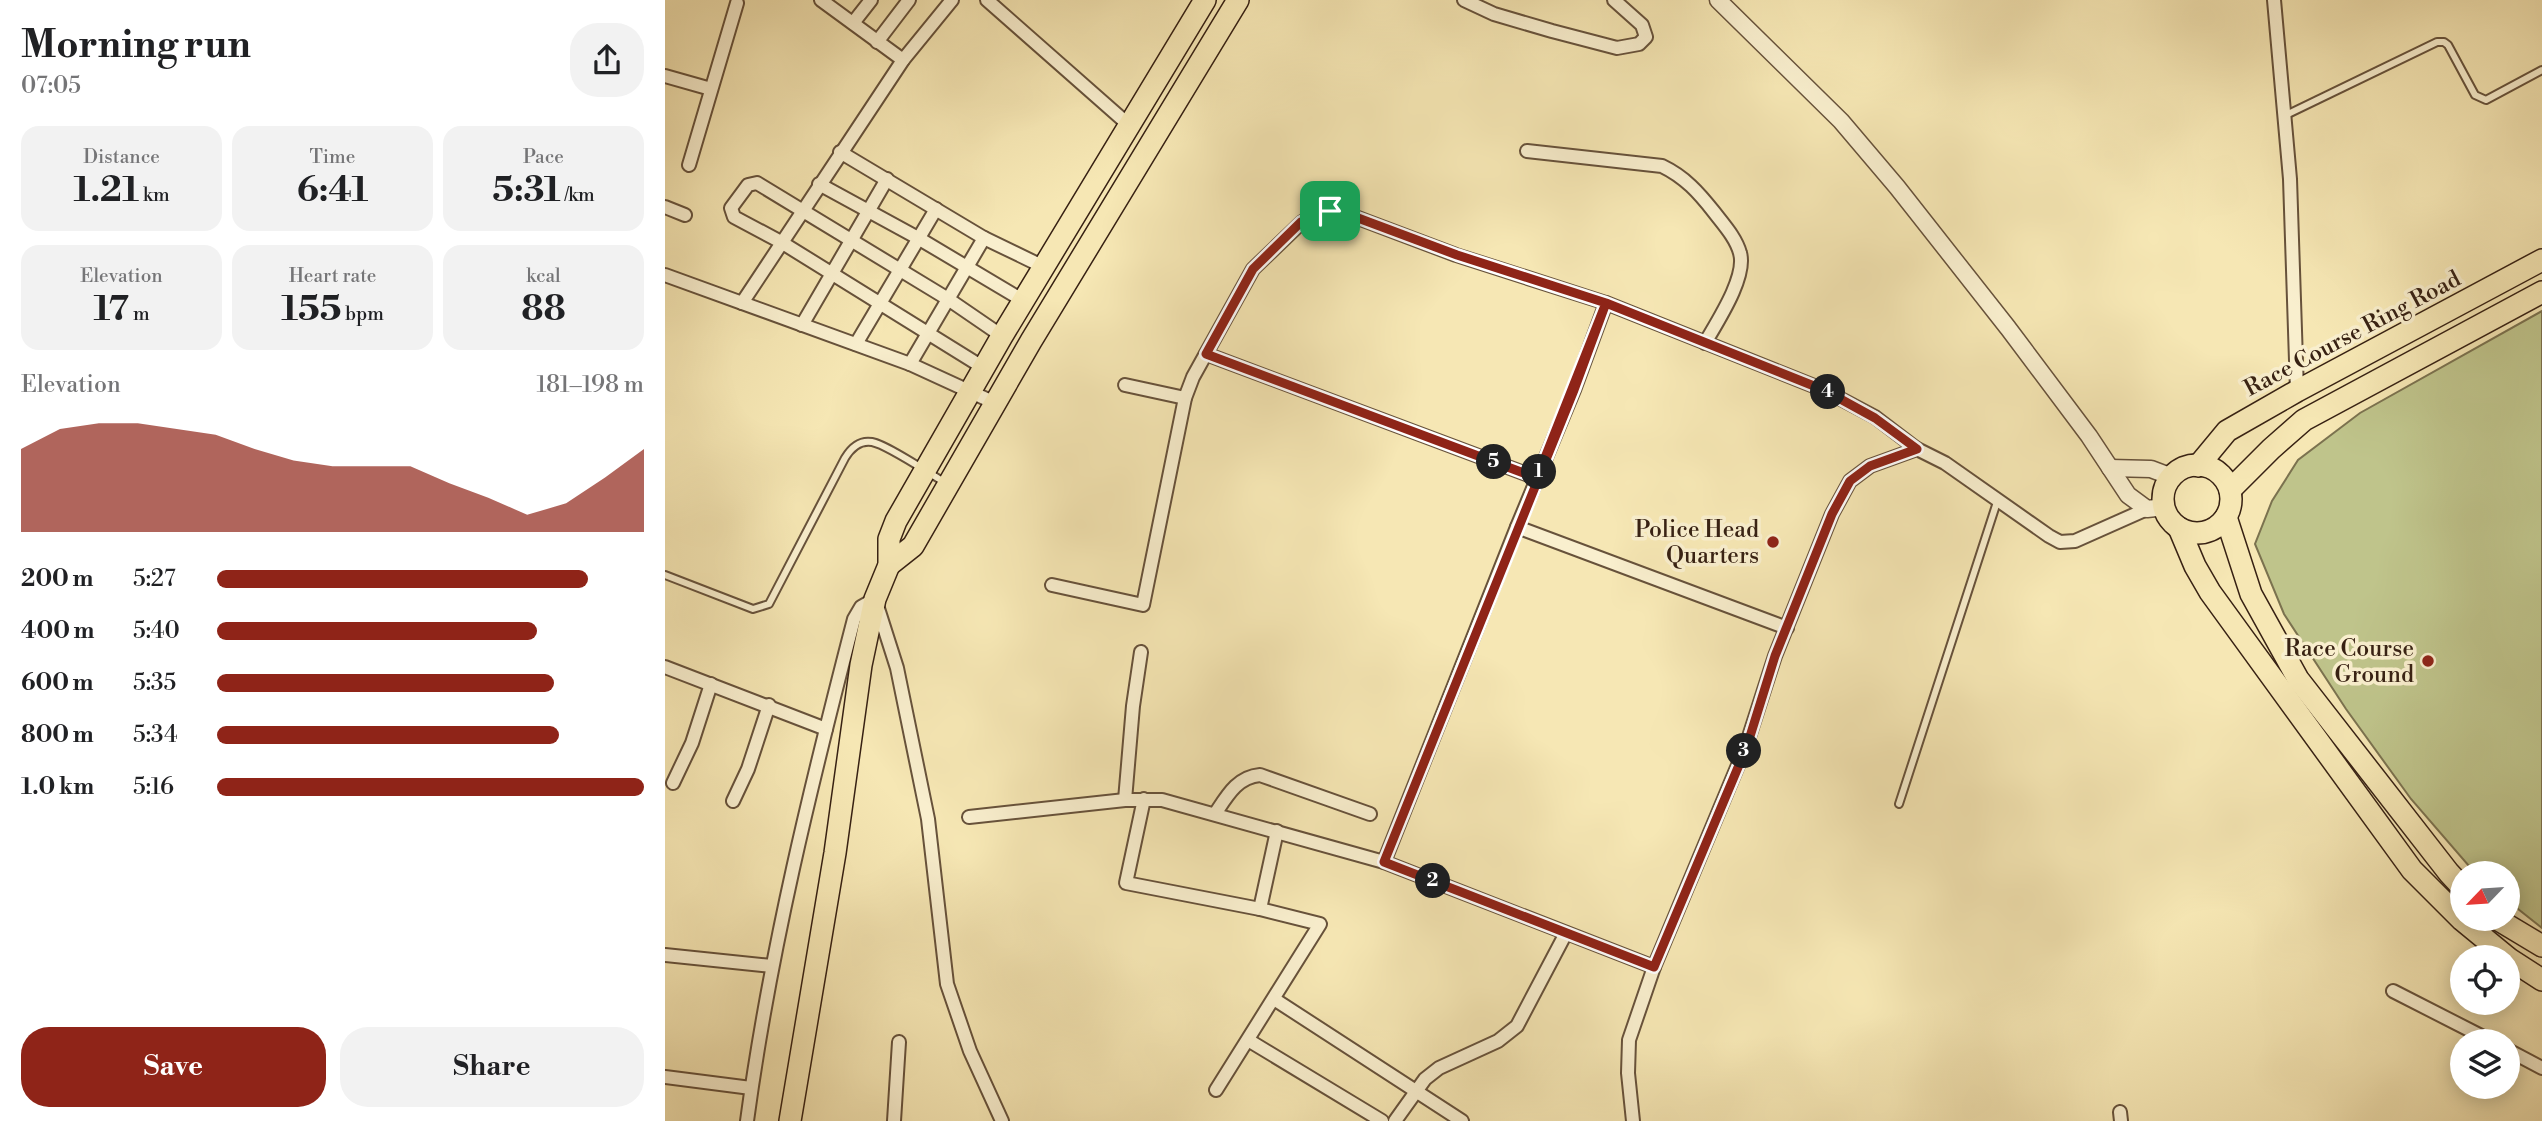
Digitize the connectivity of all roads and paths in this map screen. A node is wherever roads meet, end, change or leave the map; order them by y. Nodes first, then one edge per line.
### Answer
1 (871, 0) edge
2 (909, 0) edge
3 (952, 0) edge
4 (987, 0) edge
5 (1205, 0) edge
6 (1238, 0) edge
7 (1464, 0) edge
8 (1614, 0) edge
9 (1718, 0) edge
10 (2274, 0) edge
11 (827, 2) edge
12 (737, 3) dead end
13 (853, 23) junction
14 (877, 42) junction
15 (903, 60) junction
16 (2542, 70) edge
17 (665, 76) edge
18 (711, 89) junction
19 (2284, 116) junction
20 (1130, 126) junction
21 (1527, 150) dead end
22 (840, 152) junction
23 (689, 165) dead end
24 (887, 179) junction
25 (819, 184) junction
26 (665, 207) edge
27 (936, 209) junction
28 (801, 211) junction
29 (868, 211) junction
30 (685, 215) dead end
31 (918, 238) junction
32 (984, 238) junction
33 (781, 242) junction
34 (851, 242) junction
35 (2542, 260) edge
36 (967, 267) junction
37 (1044, 267) junction
38 (899, 270) junction
39 (831, 272) junction
40 (665, 275) edge
41 (2542, 292) edge
42 (948, 299) junction
43 (1024, 301) junction
44 (880, 302) junction
45 (742, 303) junction
46 (1606, 303) junction
47 (802, 325) junction
48 (929, 332) junction
49 (1003, 336) junction
50 (1705, 343) junction
51 (856, 344) junction
52 (1206, 354) junction
53 (910, 364) junction
54 (984, 368) junction
55 (1125, 386) dead end
56 (2297, 391) junction
57 (972, 393) junction
58 (1185, 398) junction
59 (995, 403) junction
60 (1917, 449) junction
61 (2198, 466) junction
62 (2110, 468) junction
63 (925, 470) junction
64 (2172, 477) junction
65 (1537, 478) junction
66 (948, 484) junction
67 (2229, 490) junction
68 (1998, 499) junction
69 (2156, 508) junction
70 (2226, 517) junction
71 (1517, 527) junction
72 (2179, 528) junction
73 (889, 565) junction
74 (665, 575) edge
75 (1052, 585) dead end
76 (875, 599) junction
77 (1787, 628) junction
78 (1141, 652) dead end
79 (665, 667) edge
80 (711, 684) junction
81 (769, 705) junction
82 (826, 729) junction
83 (673, 783) dead end
84 (1143, 799) junction
85 (1125, 800) junction
86 (733, 801) dead end
87 (1899, 804) dead end
88 (1215, 814) junction
89 (1370, 814) dead end
90 (969, 817) dead end
91 (1277, 831) junction
92 (1384, 862) junction
93 (2450, 874) edge
94 (1260, 909) junction
95 (2517, 931) edge
96 (1566, 933) junction
97 (2492, 945) edge
98 (2542, 946) edge
99 (665, 955) edge
100 (772, 966) junction
101 (2520, 966) edge
102 (1654, 967) junction
103 (2542, 980) edge
104 (2393, 990) dead end
105 (1274, 999) junction
106 (2468, 1029) edge
107 (1248, 1040) junction
108 (898, 1042) dead end
109 (2520, 1056) edge
110 (2542, 1068) edge
111 (665, 1077) edge
112 (751, 1088) junction
113 (1216, 1090) dead end
114 (1416, 1090) junction
115 (747, 1121) edge
116 (790, 1121) edge
117 (894, 1121) edge
118 (1002, 1121) edge
119 (1382, 1121) edge
120 (1395, 1121) edge
121 (1462, 1121) edge
122 (1633, 1121) edge

1 - 13 street
2 - 14 street
3 - 15 street
4 - 20 street
5 - 20 main road
6 - 59 main road
7 - 8 street
9 - 62 street
10 - 19 street
11 - 13 street
12 - 18 street
13 - 14 street
14 - 15 street
15 - 22 street
16 - 19 lane
17 - 18 street
18 - 23 street
19 - 56 street
20 - 37 main road
21 - 50 street
22 - 24 street
22 - 25 street
24 - 27 street
24 - 29 street
25 - 28 street
25 - 29 street
26 - 30 street
27 - 31 street
27 - 32 street
28 - 33 street
28 - 33 street
28 - 34 street
29 - 31 street
29 - 34 street
31 - 36 street
31 - 38 street
32 - 36 street
32 - 37 street
33 - 39 street
33 - 45 street
34 - 38 street
34 - 39 street
35 - 56 main road, Race Course Ring Road
36 - 42 street
36 - 43 street
37 - 43 main road
38 - 42 street
38 - 44 street
39 - 44 street
39 - 47 street
40 - 45 street
41 - 67 main road
42 - 48 street
42 - 49 street
43 - 49 main road
44 - 48 street
44 - 51 street
45 - 47 street
46 - 50 street
46 - 52 street
46 - 65 street
47 - 51 street
48 - 53 street
48 - 54 street
49 - 54 main road
50 - 60 street
51 - 53 street
52 - 58 street
52 - 65 street
53 - 57 street
54 - 57 main road
55 - 58 street
56 - 61 main road, Race Course Ring Road
57 - 59 street
57 - 63 main road
58 - 75 street
59 - 66 main road
60 - 68 street
60 - 77 street
61 - 64 main road
61 - 67 main road
62 - 64 street
62 - 69 street
63 - 66 lane
63 - 73 main road
63 - 74 lane
64 - 69 main road
65 - 71 street
66 - 73 main road
67 - 70 main road
68 - 69 street
68 - 87 lane
69 - 72 main road
70 - 72 main road
70 - 93 main road
71 - 77 street
71 - 92 street
72 - 97 main road
73 - 76 main road
76 - 82 street
76 - 116 main road
76 - 118 street
77 - 102 street
78 - 85 street
79 - 80 street
80 - 81 street
80 - 83 street
81 - 82 street
81 - 86 street
82 - 100 street
84 - 85 street
84 - 88 street
84 - 94 street
85 - 90 street
88 - 89 street
88 - 91 street
91 - 92 street
91 - 94 street
92 - 96 street
94 - 105 street
95 - 98 main road
96 - 102 street
96 - 114 street
99 - 100 street
100 - 112 street
101 - 103 main road
102 - 122 street
104 - 106 street
105 - 107 street
105 - 114 street
107 - 113 street
107 - 119 street
108 - 117 street
109 - 110 street
111 - 112 street
112 - 115 street
114 - 120 street
114 - 121 street

